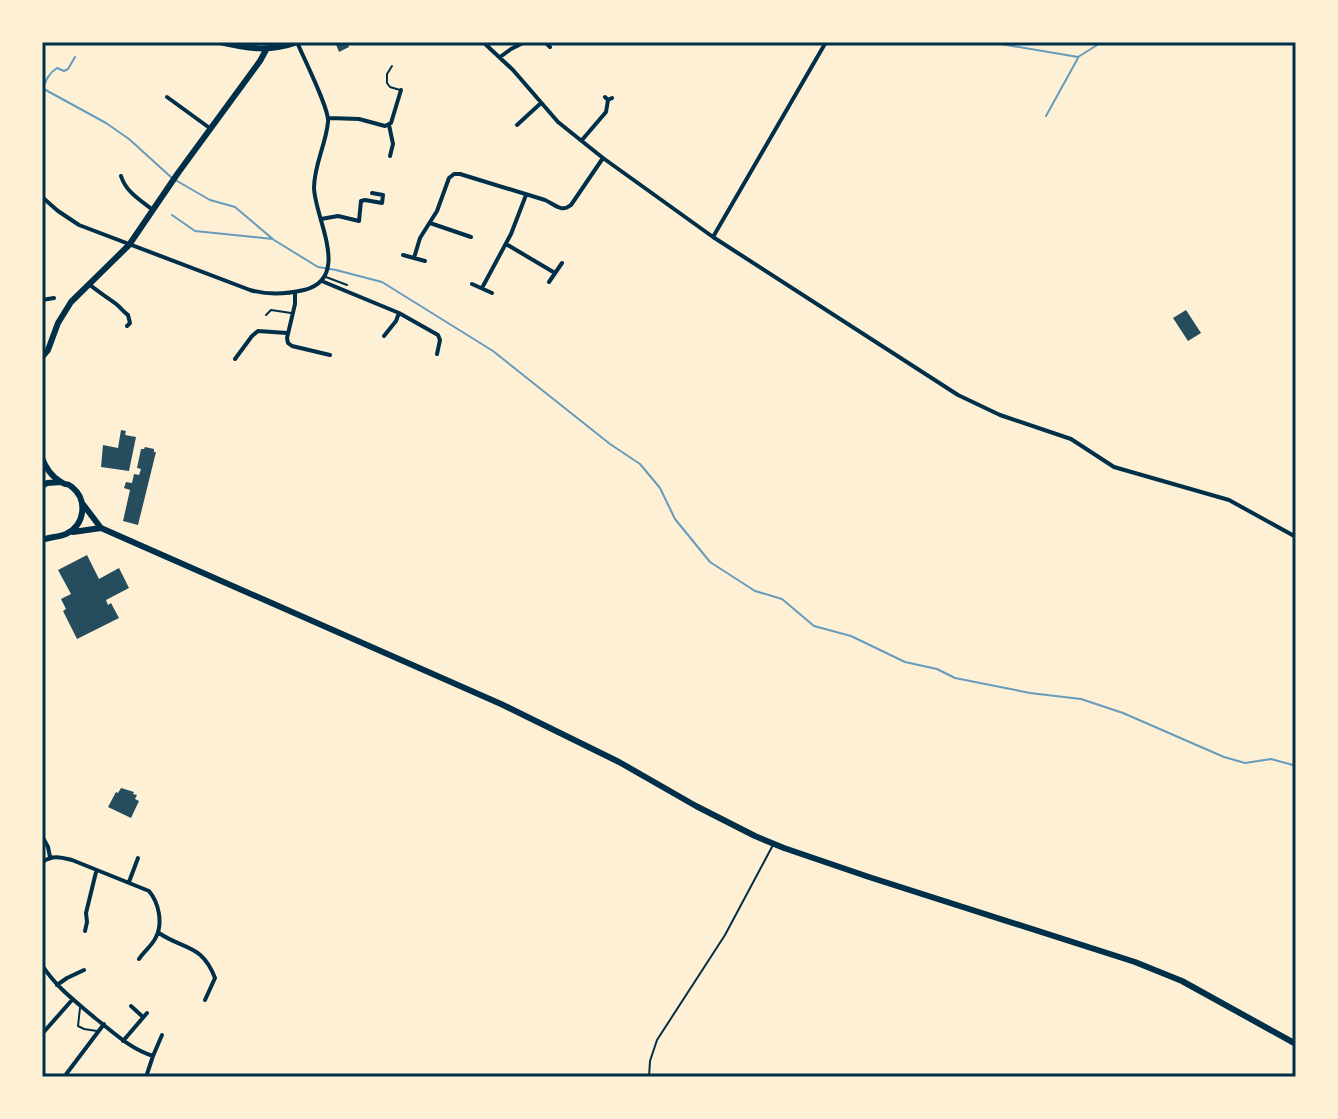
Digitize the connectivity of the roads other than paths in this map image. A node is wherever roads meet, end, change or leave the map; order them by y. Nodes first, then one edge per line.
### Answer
1 (220, 42) edge
2 (298, 42) edge
3 (483, 42) edge
4 (525, 42) edge
5 (545, 42) edge
6 (826, 42) edge
7 (550, 47) dead end
8 (266, 50) junction
9 (500, 57) junction
10 (392, 66) dead end
11 (401, 90) joint
12 (167, 97) dead end
13 (608, 98) dead end
14 (541, 103) junction
15 (329, 118) junction
16 (389, 125) junction
17 (517, 125) dead end
18 (211, 129) junction
19 (581, 141) junction
20 (390, 156) dead end
21 (603, 158) junction
22 (121, 176) dead end
23 (372, 193) dead end
24 (526, 195) junction
25 (42, 197) edge
26 (153, 210) junction
27 (321, 219) junction
28 (430, 223) junction
29 (471, 237) dead end
30 (713, 237) junction
31 (506, 244) junction
32 (129, 245) junction
33 (403, 255) dead end
34 (414, 258) junction
35 (425, 261) dead end
36 (562, 263) dead end
37 (555, 273) junction
38 (325, 277) junction
39 (549, 282) dead end
40 (89, 284) junction
41 (472, 284) dead end
42 (347, 285) dead end
43 (482, 288) junction
44 (295, 292) junction
45 (492, 293) dead end
46 (54, 298) dead end
47 (42, 300) edge
48 (292, 313) junction
49 (399, 313) junction
50 (266, 315) dead end
51 (127, 326) dead end
52 (288, 333) junction
53 (384, 336) dead end
54 (437, 354) dead end
55 (330, 355) dead end
56 (42, 357) edge
57 (235, 359) dead end
58 (42, 458) edge
59 (61, 482) junction
60 (42, 486) edge
61 (82, 503) junction
62 (101, 528) junction
63 (42, 532) edge
64 (69, 533) junction
65 (55, 536) junction
66 (1296, 537) edge
67 (42, 540) edge
68 (42, 836) edge
69 (774, 844) junction
70 (50, 857) junction
71 (138, 858) dead end
72 (42, 862) edge
73 (96, 871) junction
74 (129, 882) junction
75 (87, 922) junction
76 (97, 922) dead end
77 (85, 931) dead end
78 (159, 933) junction
79 (139, 959) dead end
80 (42, 965) edge
81 (84, 970) dead end
82 (215, 978) junction
83 (224, 979) dead end
84 (57, 985) junction
85 (73, 1000) junction
86 (205, 1000) dead end
87 (80, 1006) junction
88 (131, 1006) dead end
89 (104, 1024) junction
90 (98, 1032) junction
91 (42, 1034) edge
92 (162, 1035) dead end
93 (123, 1041) junction
94 (1296, 1044) edge
95 (153, 1056) junction
96 (64, 1077) edge
97 (146, 1077) edge
98 (649, 1077) edge

1 - 8 main road
2 - 8 main road
2 - 15 street
3 - 9 street
4 - 9 street
5 - 7 street
6 - 30 street
8 - 18 main road
9 - 14 street
10 - 11 lane
11 - 16 street
12 - 18 street
13 - 19 street
14 - 17 street
14 - 19 street
15 - 16 street
15 - 27 street
16 - 20 street
18 - 26 main road
19 - 21 street
21 - 24 street
21 - 30 street
22 - 26 street
23 - 27 street
24 - 28 street
24 - 31 street
25 - 32 street
26 - 32 main road
27 - 38 street
28 - 29 street
28 - 34 street
30 - 66 street
31 - 37 street
31 - 43 street
32 - 40 main road
32 - 44 street
33 - 34 street
34 - 35 street
36 - 37 street
37 - 39 street
38 - 42 lane
38 - 44 street
38 - 49 street
40 - 51 street
40 - 56 main road
41 - 43 street
43 - 45 street
44 - 48 street
46 - 47 street
48 - 50 lane
48 - 52 street
49 - 53 street
49 - 54 street
52 - 55 street
52 - 57 street
58 - 59 main road
59 - 60 main road
59 - 61 main road
61 - 62 main road
61 - 64 main road
62 - 64 main road
62 - 69 main road
63 - 65 main road
64 - 65 main road
65 - 67 main road
68 - 70 street
69 - 94 main road
69 - 98 lane
70 - 72 street
70 - 73 street
71 - 74 street
73 - 74 street
73 - 75 street
74 - 78 street
75 - 76 street
75 - 77 street
78 - 79 street
78 - 82 street
80 - 84 street
81 - 84 street
82 - 83 street
82 - 86 street
84 - 85 street
85 - 87 street
85 - 91 street
87 - 89 street
87 - 90 lane
88 - 93 street
89 - 90 street
89 - 93 street
90 - 96 street
92 - 95 street
93 - 95 street
95 - 97 street

